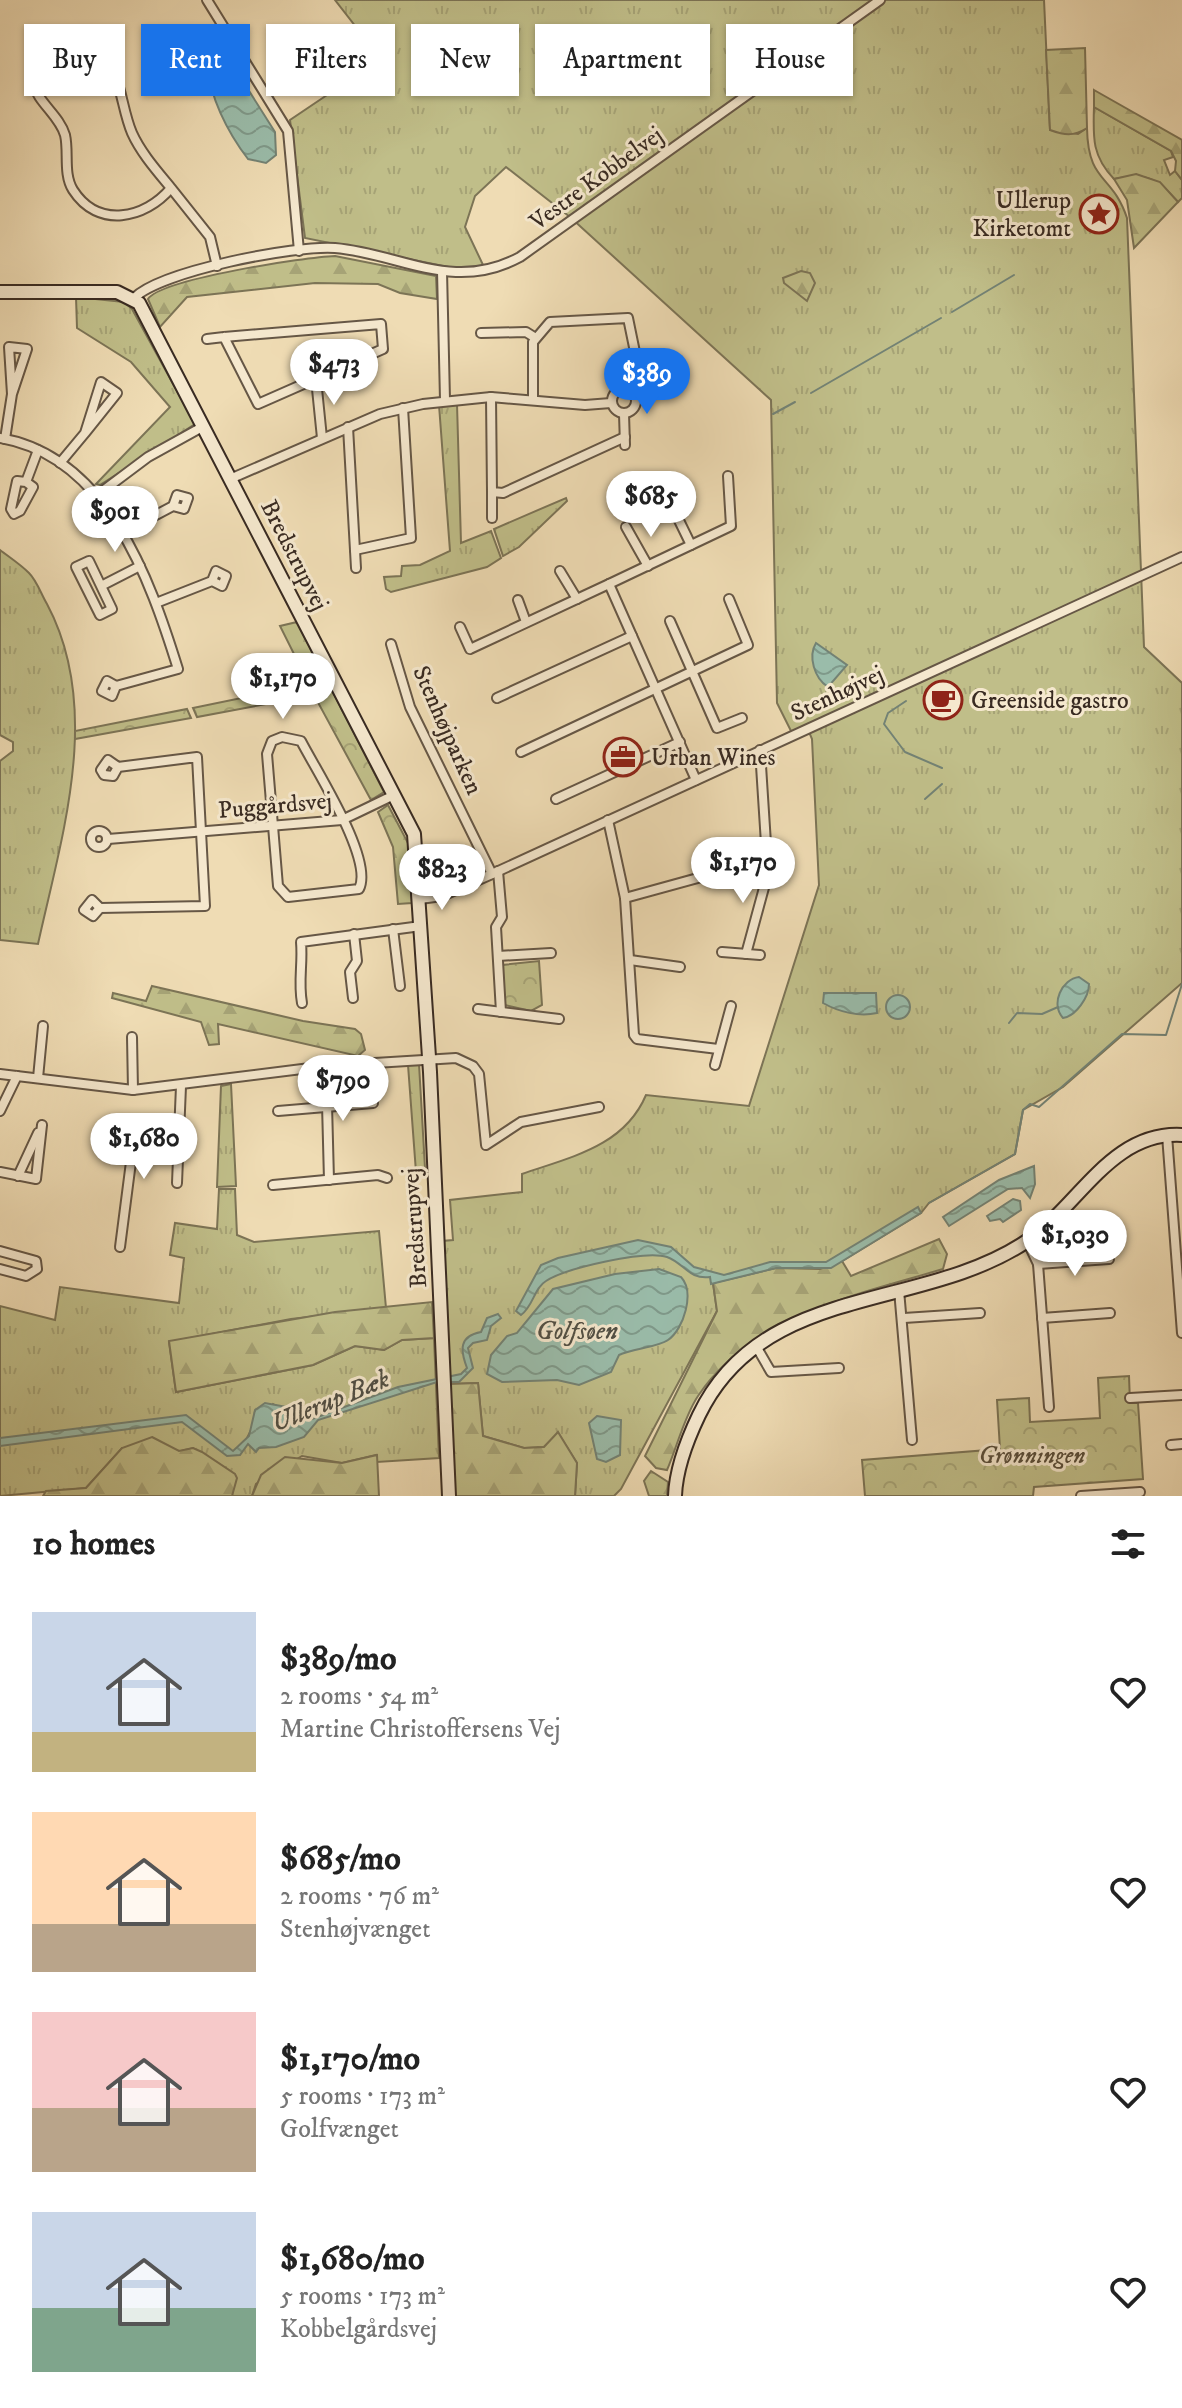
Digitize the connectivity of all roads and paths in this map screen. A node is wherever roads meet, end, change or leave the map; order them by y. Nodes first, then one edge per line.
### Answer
1 (207, 0) edge
2 (880, 0) edge
3 (171, 188) junction
4 (299, 251) junction
5 (217, 266) junction
6 (442, 271) junction
7 (0, 292) edge
8 (134, 298) junction
9 (481, 333) dead end
10 (224, 337) junction
11 (534, 337) junction
12 (207, 339) dead end
13 (316, 379) junction
14 (624, 389) junction
15 (12, 394) junction
16 (491, 397) junction
17 (533, 399) junction
18 (445, 400) junction
19 (611, 403) junction
20 (403, 408) junction
21 (624, 414) junction
22 (204, 426) junction
23 (348, 427) junction
24 (85, 433) junction
25 (322, 438) junction
26 (3, 439) edge
27 (38, 450) junction
28 (60, 463) junction
29 (728, 476) dead end
30 (230, 479) junction
31 (26, 482) dead end
32 (492, 492) junction
33 (96, 496) junction
34 (173, 506) dead end
35 (672, 506) dead end
36 (492, 518) dead end
37 (626, 527) dead end
38 (122, 533) junction
39 (691, 545) junction
40 (355, 550) junction
41 (1182, 557) edge
42 (140, 566) junction
43 (648, 566) junction
44 (356, 568) dead end
45 (560, 571) dead end
46 (212, 581) dead end
47 (609, 584) junction
48 (101, 586) junction
49 (577, 599) junction
50 (729, 599) dead end
51 (518, 600) dead end
52 (156, 603) junction
53 (670, 621) dead end
54 (526, 622) junction
55 (460, 627) dead end
56 (632, 636) junction
57 (391, 644) dead end
58 (693, 672) junction
59 (116, 686) dead end
60 (657, 690) junction
61 (497, 698) dead end
62 (742, 718) dead end
63 (680, 742) junction
64 (760, 750) junction
65 (521, 752) dead end
66 (118, 767) dead end
67 (696, 780) junction
68 (394, 795) junction
69 (556, 799) dead end
70 (342, 820) junction
71 (608, 820) junction
72 (273, 826) junction
73 (202, 832) junction
74 (108, 839) dead end
75 (767, 859) junction
76 (495, 873) junction
77 (625, 898) junction
78 (420, 899) junction
79 (100, 908) dead end
80 (421, 926) junction
81 (393, 929) junction
82 (354, 934) junction
83 (722, 952) dead end
84 (551, 953) dead end
85 (746, 954) junction
86 (760, 955) dead end
87 (498, 956) junction
88 (630, 960) junction
89 (680, 967) dead end
90 (400, 986) dead end
91 (353, 998) dead end
92 (302, 1003) dead end
93 (731, 1006) dead end
94 (478, 1009) dead end
95 (501, 1012) junction
96 (559, 1019) dead end
97 (43, 1026) dead end
98 (132, 1037) dead end
99 (718, 1049) junction
100 (429, 1057) junction
101 (715, 1065) dead end
102 (326, 1066) junction
103 (0, 1074) edge
104 (17, 1076) junction
105 (38, 1078) junction
106 (181, 1086) junction
107 (133, 1090) junction
108 (373, 1103) dead end
109 (327, 1105) junction
110 (599, 1107) dead end
111 (0, 1111) edge
112 (278, 1111) dead end
113 (179, 1127) junction
114 (1167, 1135) junction
115 (1182, 1135) edge
116 (0, 1172) edge
117 (18, 1176) junction
118 (387, 1178) dead end
119 (329, 1180) junction
120 (177, 1183) dead end
121 (273, 1185) dead end
122 (1171, 1189) junction
123 (1182, 1189) edge
124 (1027, 1241) junction
125 (1179, 1241) edge
126 (120, 1247) dead end
127 (0, 1251) edge
128 (1109, 1259) dead end
129 (1038, 1264) junction
130 (0, 1269) edge
131 (899, 1290) junction
132 (980, 1313) dead end
133 (1110, 1313) dead end
134 (1181, 1316) edge
135 (904, 1318) junction
136 (1042, 1318) junction
137 (1182, 1333) edge
138 (756, 1346) junction
139 (839, 1368) dead end
140 (1182, 1395) edge
141 (1130, 1398) dead end
142 (1049, 1407) dead end
143 (912, 1440) dead end
144 (1182, 1444) edge
145 (1171, 1445) dead end
146 (1140, 1492) dead end
147 (449, 1496) edge
148 (675, 1496) edge
149 (1081, 1496) edge

1 - 4 street
2 - 6 street, Vestre Kobbelvej
3 - 3 street
3 - 5 street
4 - 5 street, Vestre Kobbelvej
4 - 6 street, Vestre Kobbelvej
5 - 8 street, Vestre Kobbelvej
6 - 18 street
7 - 8 street
8 - 22 street, Bredstrupvej
9 - 11 street
10 - 12 street
10 - 13 street
10 - 13 street
11 - 14 street
11 - 17 street
13 - 25 street
14 - 19 street
14 - 21 street
15 - 15 street
15 - 26 street
16 - 17 street
16 - 18 street
16 - 32 street
17 - 19 street
18 - 20 street
19 - 21 street
20 - 23 street
20 - 40 street
21 - 32 street
22 - 30 street, Bredstrupvej
22 - 33 street
23 - 25 street
23 - 40 street
24 - 24 street
24 - 28 street
25 - 30 street
26 - 27 street
27 - 28 street
27 - 31 street
28 - 33 street
29 - 39 street
30 - 68 street, Bredstrupvej
32 - 36 street
33 - 38 street
34 - 38 street
35 - 39 street
37 - 43 street
38 - 42 street
39 - 43 street
40 - 44 street
41 - 64 street, Stenhøjvej
42 - 48 street
42 - 52 street
43 - 47 street
45 - 49 street
46 - 52 street
47 - 49 street
47 - 56 street
48 - 48 street
49 - 54 street
50 - 58 street
51 - 54 street
52 - 59 street
53 - 58 street
54 - 55 street
56 - 60 street
56 - 61 street
57 - 76 street, Stenhøjparken
58 - 60 street
58 - 62 street
60 - 63 street
60 - 65 street
63 - 67 street
63 - 69 street
64 - 67 street, Stenhøjvej
64 - 75 street
66 - 73 street, Puggårdsvej
67 - 71 street, Stenhøjvej
68 - 70 street, Puggårdsvej
68 - 78 street, Bredstrupvej
70 - 72 street, Puggårdsvej
70 - 72 street
70 - 72 street
71 - 76 street, Stenhøjvej
71 - 77 street
72 - 73 street, Puggårdsvej
73 - 74 street, Puggårdsvej
73 - 79 street, Puggårdsvej
75 - 77 street
75 - 85 street
76 - 78 street, Stenhøjvej
76 - 87 street
77 - 88 street
78 - 80 street, Bredstrupvej
80 - 81 street
80 - 100 street, Bredstrupvej
81 - 82 street
81 - 90 street
82 - 91 street
82 - 92 street
83 - 85 street
84 - 87 street
85 - 86 street
87 - 95 street
88 - 89 street
88 - 99 street
93 - 99 street
94 - 95 street
95 - 96 street
97 - 105 street
98 - 107 street
99 - 101 street
100 - 102 street
100 - 110 street
100 - 147 street, Bredstrupvej
102 - 106 street
102 - 109 street
103 - 104 street
104 - 105 street
104 - 111 street
105 - 107 street
106 - 107 street
106 - 113 street
108 - 109 street
109 - 112 street
109 - 119 street
113 - 120 street
113 - 126 street
114 - 115 street
114 - 122 street
114 - 124 street
116 - 117 street
117 - 117 street
118 - 119 street
119 - 121 street
122 - 123 street
122 - 125 street
124 - 129 street
124 - 131 street
125 - 134 street
127 - 130 street
128 - 129 street
129 - 136 street
131 - 135 street
131 - 138 street
132 - 135 street
133 - 136 street
134 - 137 street
135 - 143 street
136 - 142 street
138 - 139 street
138 - 148 street
140 - 141 street
144 - 145 street
146 - 149 street

